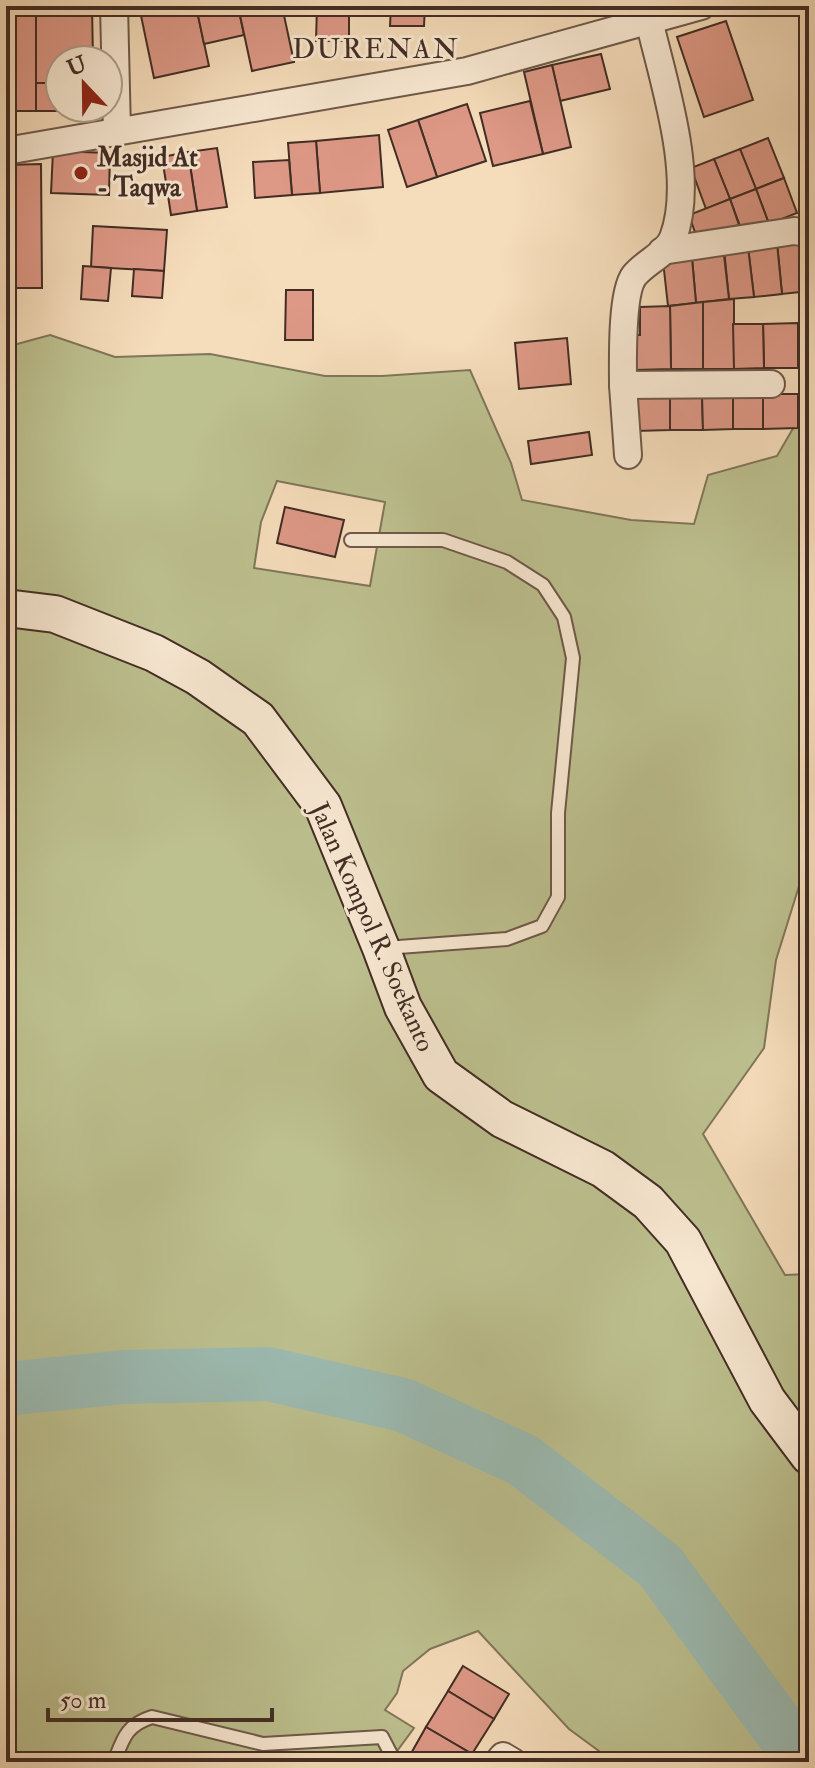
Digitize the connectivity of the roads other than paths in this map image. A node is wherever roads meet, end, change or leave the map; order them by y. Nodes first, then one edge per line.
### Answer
1 (114, 6) edge
2 (701, 6) edge
3 (649, 20) junction
4 (117, 132) junction
5 (6, 151) edge
6 (809, 233) edge
7 (662, 251) junction
8 (771, 384) dead end
9 (623, 385) junction
10 (628, 455) dead end
11 (351, 540) dead end
12 (6, 608) edge
13 (381, 948) junction
14 (809, 1456) edge
15 (114, 1762) edge
16 (395, 1762) edge
17 (498, 1762) edge
18 (513, 1762) edge

1 - 4 street
2 - 3 street
3 - 4 street
3 - 7 street
4 - 5 street
6 - 7 street
7 - 9 street
8 - 9 street
9 - 10 street
11 - 13 lane
12 - 13 main road, Jalan Kompol R. Soekanto
13 - 14 main road, Jalan Kompol R. Soekanto
15 - 16 lane
17 - 18 street

